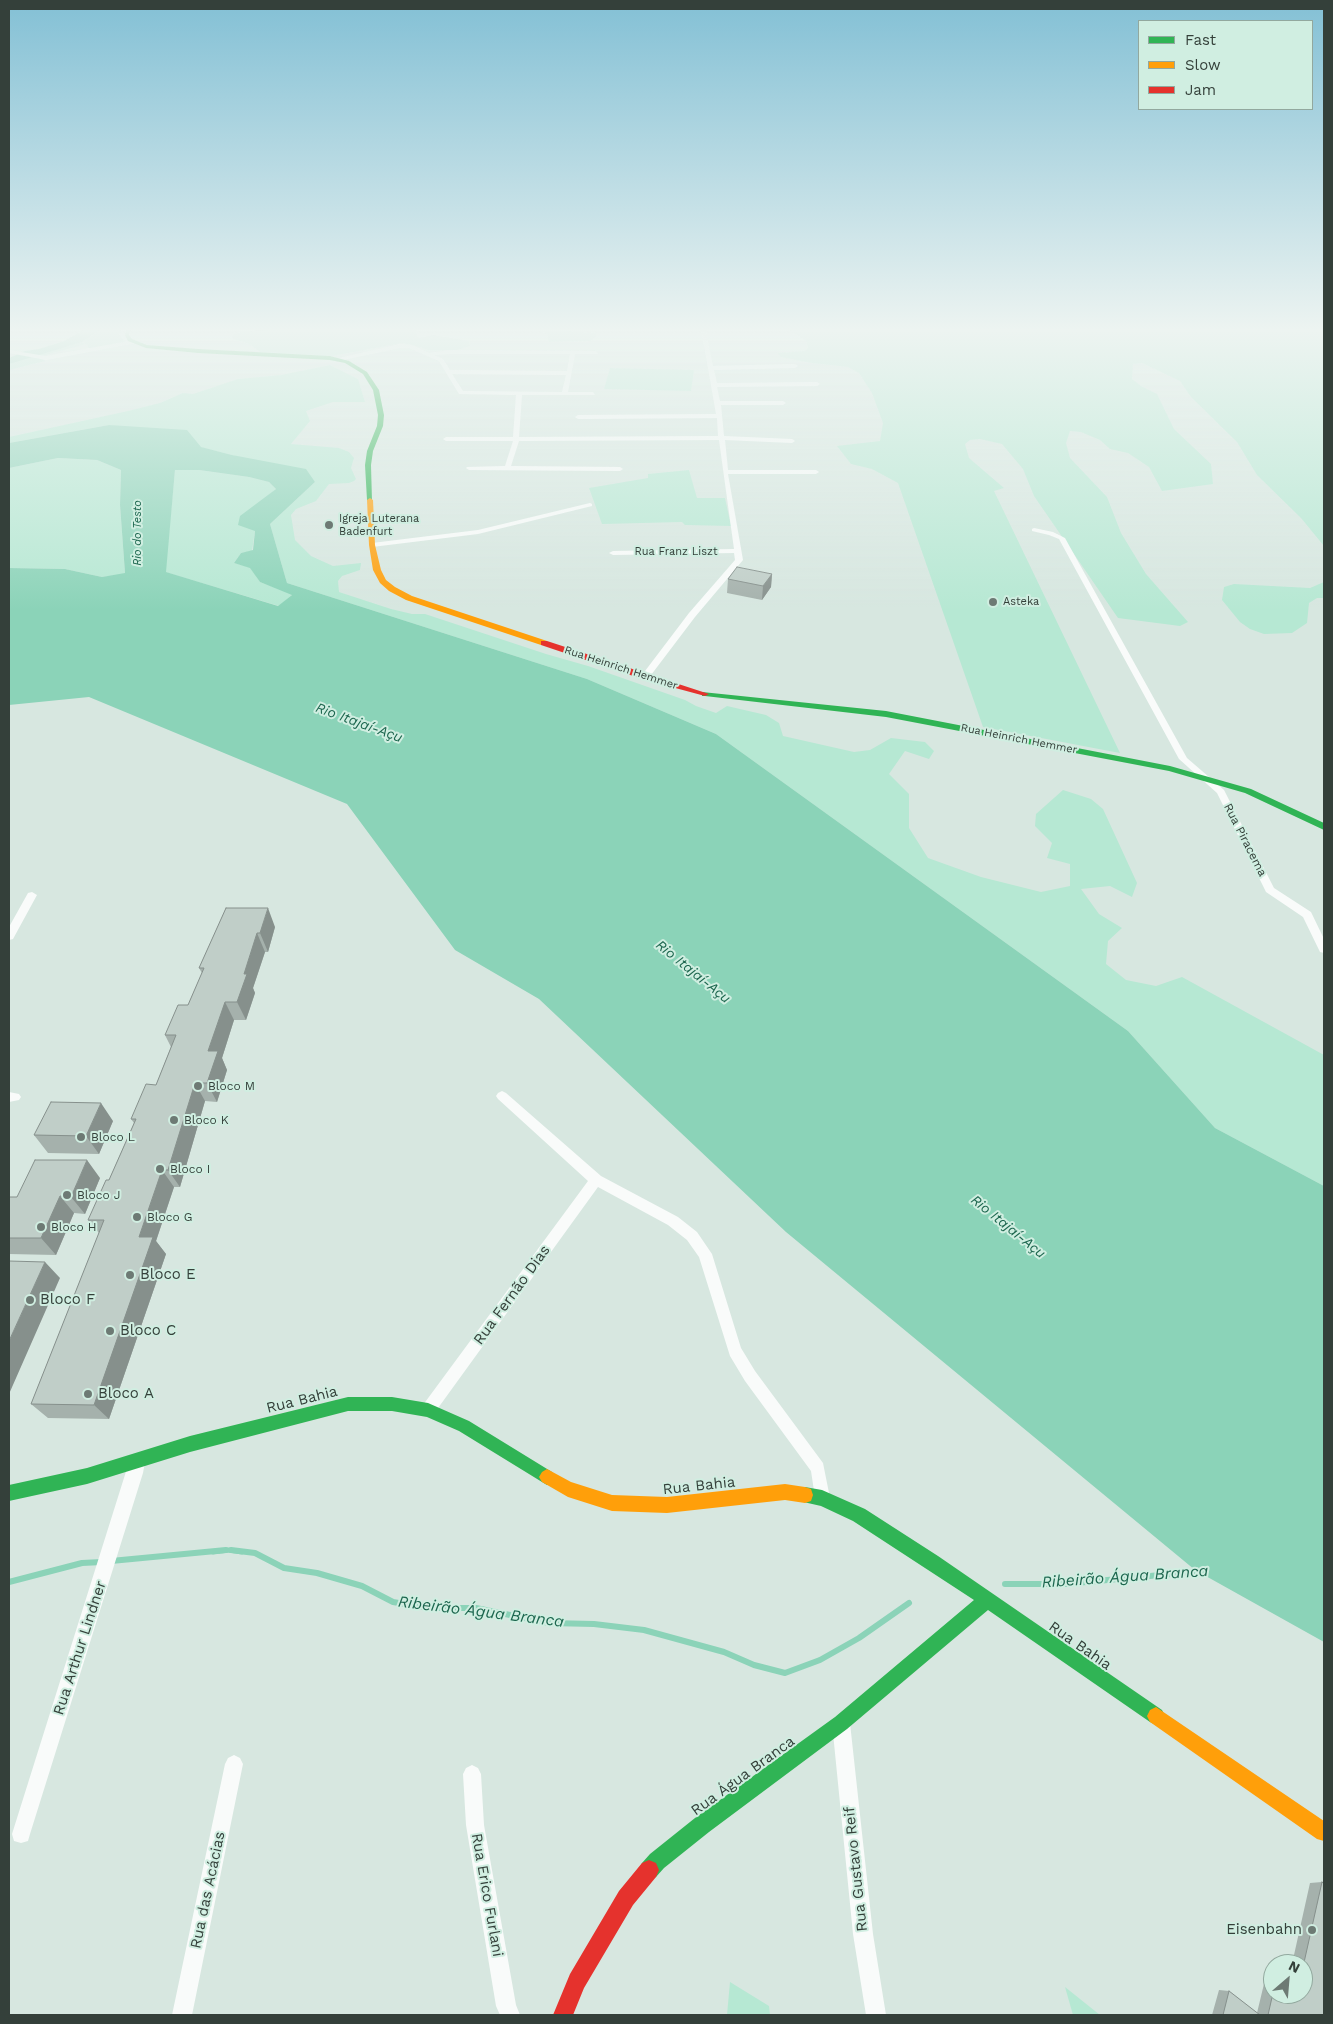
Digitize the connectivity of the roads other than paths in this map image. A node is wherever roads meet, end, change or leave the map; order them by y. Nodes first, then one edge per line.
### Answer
1 (380, 422) edge
2 (517, 422) edge
3 (721, 422) edge
4 (723, 438) junction
5 (446, 439) dead end
6 (516, 439) junction
7 (792, 441) dead end
8 (470, 468) dead end
9 (507, 469) junction
10 (620, 469) dead end
11 (725, 472) junction
12 (816, 472) dead end
13 (590, 504) dead end
14 (1034, 530) dead end
15 (372, 545) junction
16 (738, 551) junction
17 (613, 553) dead end
18 (645, 677) junction
19 (1202, 777) junction
20 (1324, 826) edge
21 (32, 895) dead end
22 (9, 936) edge
23 (1324, 949) edge
24 (502, 1096) dead end
25 (596, 1180) junction
26 (428, 1410) junction
27 (137, 1462) junction
28 (9, 1493) edge
29 (822, 1498) junction
30 (987, 1600) junction
31 (841, 1723) junction
32 (234, 1764) dead end
33 (472, 1774) dead end
34 (1324, 1832) edge
35 (21, 1834) dead end
36 (182, 2015) edge
37 (510, 2015) edge
38 (563, 2015) edge
39 (876, 2015) edge

1 - 15 street, Rua Heinrich Hemmer
2 - 6 street
3 - 4 street
4 - 6 street
4 - 7 street
4 - 11 street
5 - 6 street
6 - 9 street
8 - 9 street
9 - 10 street
11 - 12 street
11 - 16 street
13 - 15 street
14 - 19 street, Rua Piracema
15 - 18 street, Rua Heinrich Hemmer
16 - 17 street, Rua Franz Liszt
16 - 18 street
18 - 19 street, Rua Heinrich Hemmer
19 - 20 street, Rua Heinrich Hemmer
19 - 23 street, Rua Piracema
21 - 22 street
24 - 25 street
25 - 26 street, Rua Fernão Dias
25 - 29 street
26 - 27 street, Rua Bahia
26 - 29 street, Rua Bahia
27 - 28 street, Rua Bahia
27 - 35 street, Rua Arthur Lindner
29 - 30 street, Rua Bahia
30 - 31 street, Rua Água Branca
30 - 34 street, Rua Bahia
31 - 38 street, Rua Água Branca
31 - 39 street, Rua Gustavo Reif
32 - 36 street, Rua das Acácias
33 - 37 street, Rua Erico Furlani

